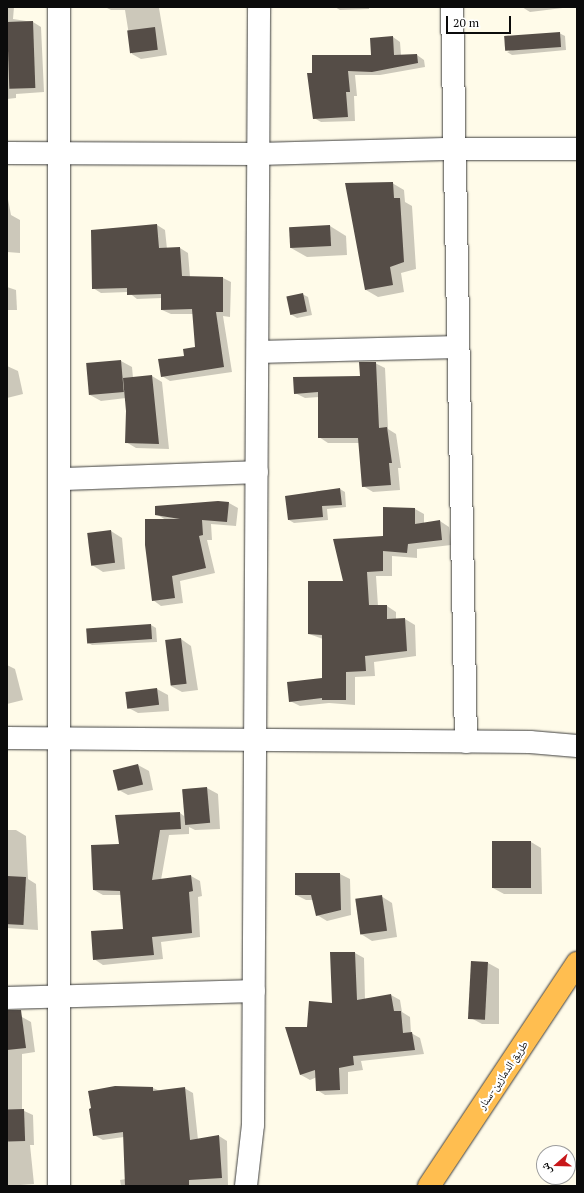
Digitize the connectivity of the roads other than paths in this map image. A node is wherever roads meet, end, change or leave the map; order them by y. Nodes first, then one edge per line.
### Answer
1 (59, 7) edge
2 (259, 7) edge
3 (452, 7) edge
4 (454, 149) junction
5 (577, 149) edge
6 (60, 153) junction
7 (7, 154) edge
8 (258, 154) junction
9 (458, 347) junction
10 (258, 352) junction
11 (257, 472) junction
12 (61, 479) junction
13 (7, 738) edge
14 (61, 738) junction
15 (256, 740) junction
16 (466, 742) junction
17 (577, 746) edge
18 (577, 963) edge
19 (254, 991) junction
20 (57, 997) junction
21 (7, 998) edge
22 (59, 1186) edge
23 (246, 1186) edge
24 (429, 1186) edge

1 - 6 street
2 - 8 street
3 - 4 street
4 - 5 street
4 - 8 street
4 - 9 street
6 - 7 street
6 - 8 street
6 - 12 street
8 - 10 street
9 - 10 street
9 - 16 street
10 - 11 street
11 - 12 street
11 - 15 street
12 - 14 street
13 - 14 street
14 - 15 street
14 - 20 street
15 - 16 street
15 - 19 street
16 - 17 street
18 - 24 highway, طريق الدمازين-سنار
19 - 20 street
19 - 23 street
20 - 21 street
20 - 22 street

